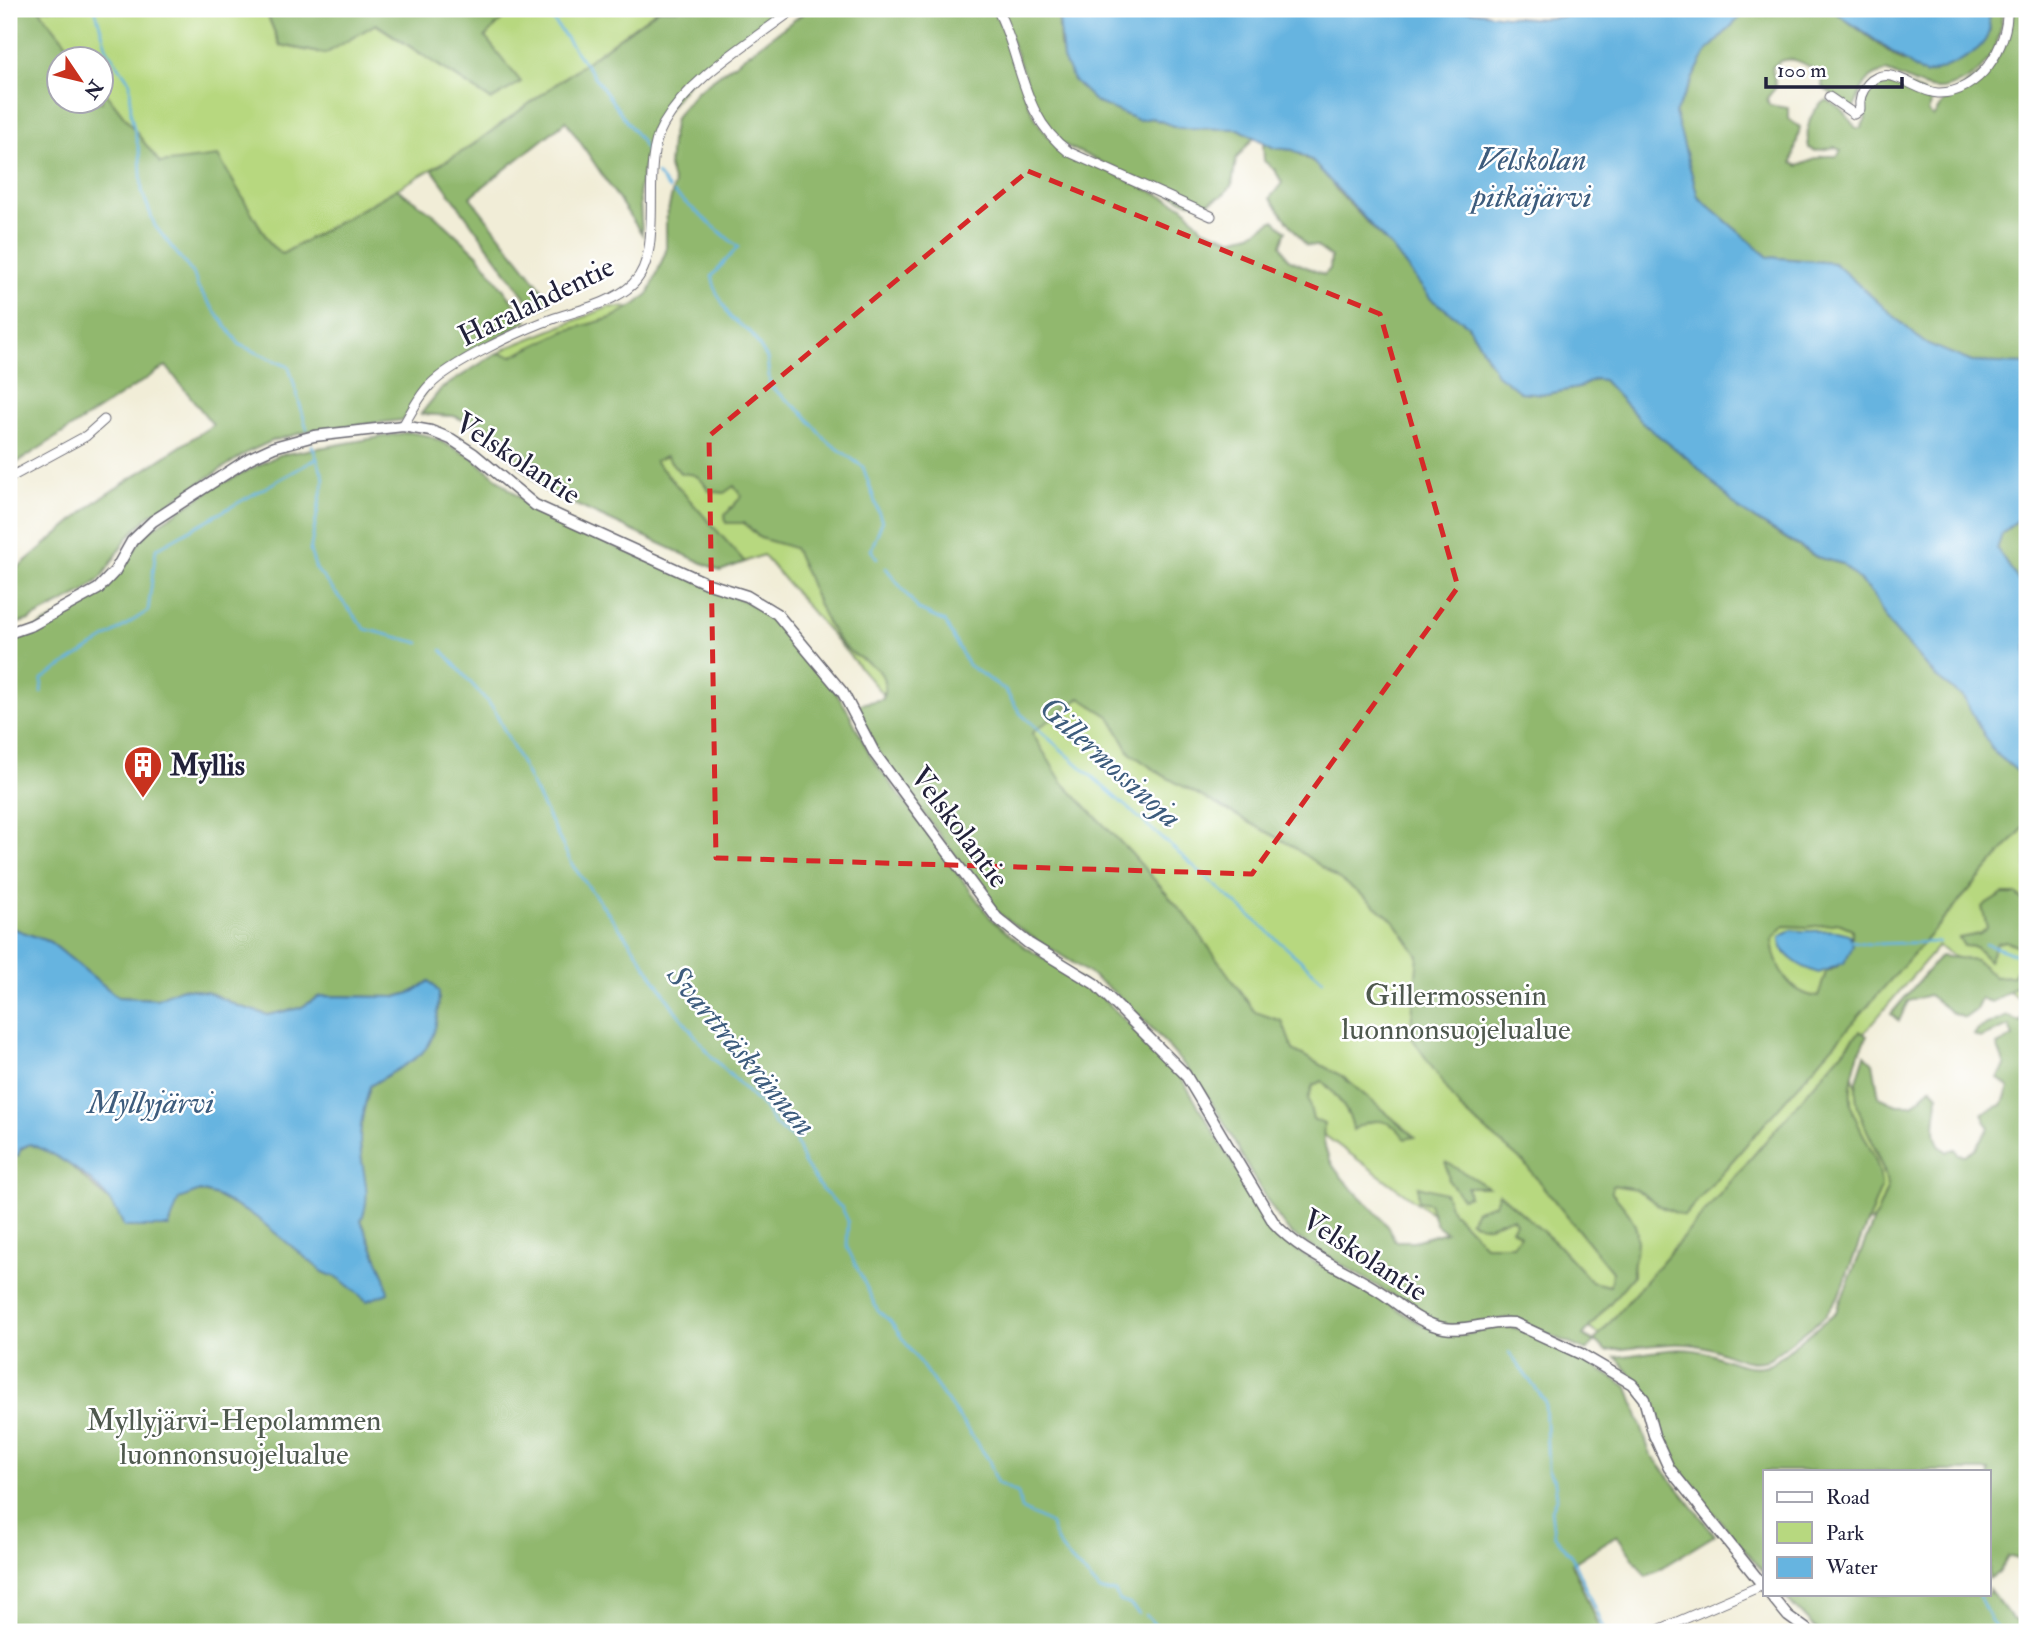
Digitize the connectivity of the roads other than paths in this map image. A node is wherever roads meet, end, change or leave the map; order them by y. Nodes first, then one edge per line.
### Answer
1 (794, 9) edge
2 (997, 9) edge
3 (2007, 9) edge
4 (1829, 97) dead end
5 (1211, 216) dead end
6 (104, 420) dead end
7 (403, 426) junction
8 (9, 478) edge
9 (9, 633) edge
10 (1763, 1585) edge
11 (1763, 1590) edge
12 (1772, 1596) edge
13 (1654, 1632) edge
14 (1811, 1632) edge

1 - 7 street, Haralahdentie
2 - 5 street
3 - 4 street
6 - 8 street
7 - 9 street, Velskolantie
7 - 10 street, Velskolantie
11 - 13 street
12 - 14 street, Velskolantie

